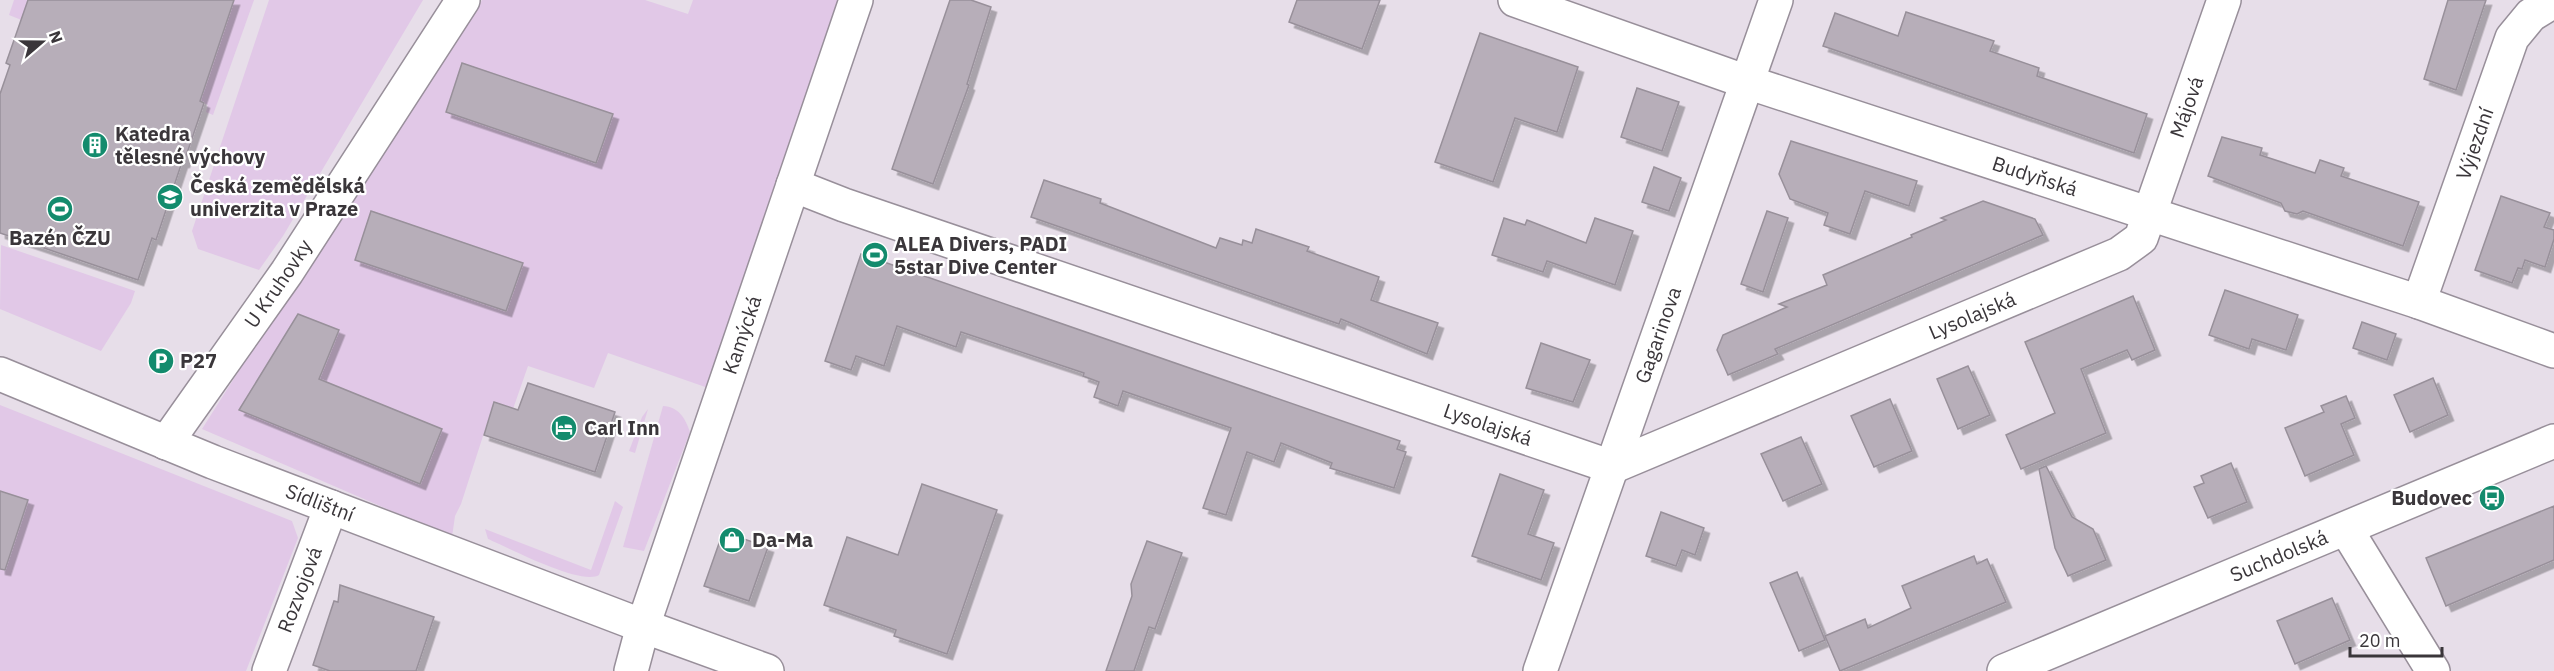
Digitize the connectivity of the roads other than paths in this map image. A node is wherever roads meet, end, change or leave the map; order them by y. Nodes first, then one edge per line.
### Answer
1 (463, 0) edge
2 (856, 0) edge
3 (1515, 0) edge
4 (1776, 0) edge
5 (2224, 0) edge
6 (2554, 1) edge
7 (1747, 82) junction
8 (793, 185) junction
9 (2152, 213) junction
10 (2420, 302) junction
11 (2554, 351) edge
12 (0, 374) edge
13 (2554, 441) edge
14 (166, 443) junction
15 (1612, 467) junction
16 (331, 507) junction
17 (2346, 529) junction
18 (644, 626) junction
19 (269, 671) edge
20 (631, 671) edge
21 (767, 671) edge
22 (1540, 671) edge
23 (2004, 671) edge
24 (2433, 671) edge

1 - 14 street, U Kruhovky
2 - 8 street, Kamýcká
3 - 7 street, Budyňská
4 - 7 street, Gagarinova
5 - 9 street, Májová
6 - 10 street, Výjezdní
7 - 9 street, Budyňská
7 - 15 street, Gagarinova
8 - 15 street, Lysolajská
8 - 18 street, Kamýcká
9 - 10 street, Budyňská
9 - 15 street, Lysolajská
10 - 11 street, Budyňská
12 - 14 street, Sídlištní
13 - 17 street, Suchdolská
14 - 16 street, Sídlištní
15 - 22 street, Gagarinova
16 - 18 street, Sídlištní
16 - 19 street, Rozvojová
17 - 23 street, Suchdolská
17 - 24 street
18 - 20 street, Kamýcká
18 - 21 street

